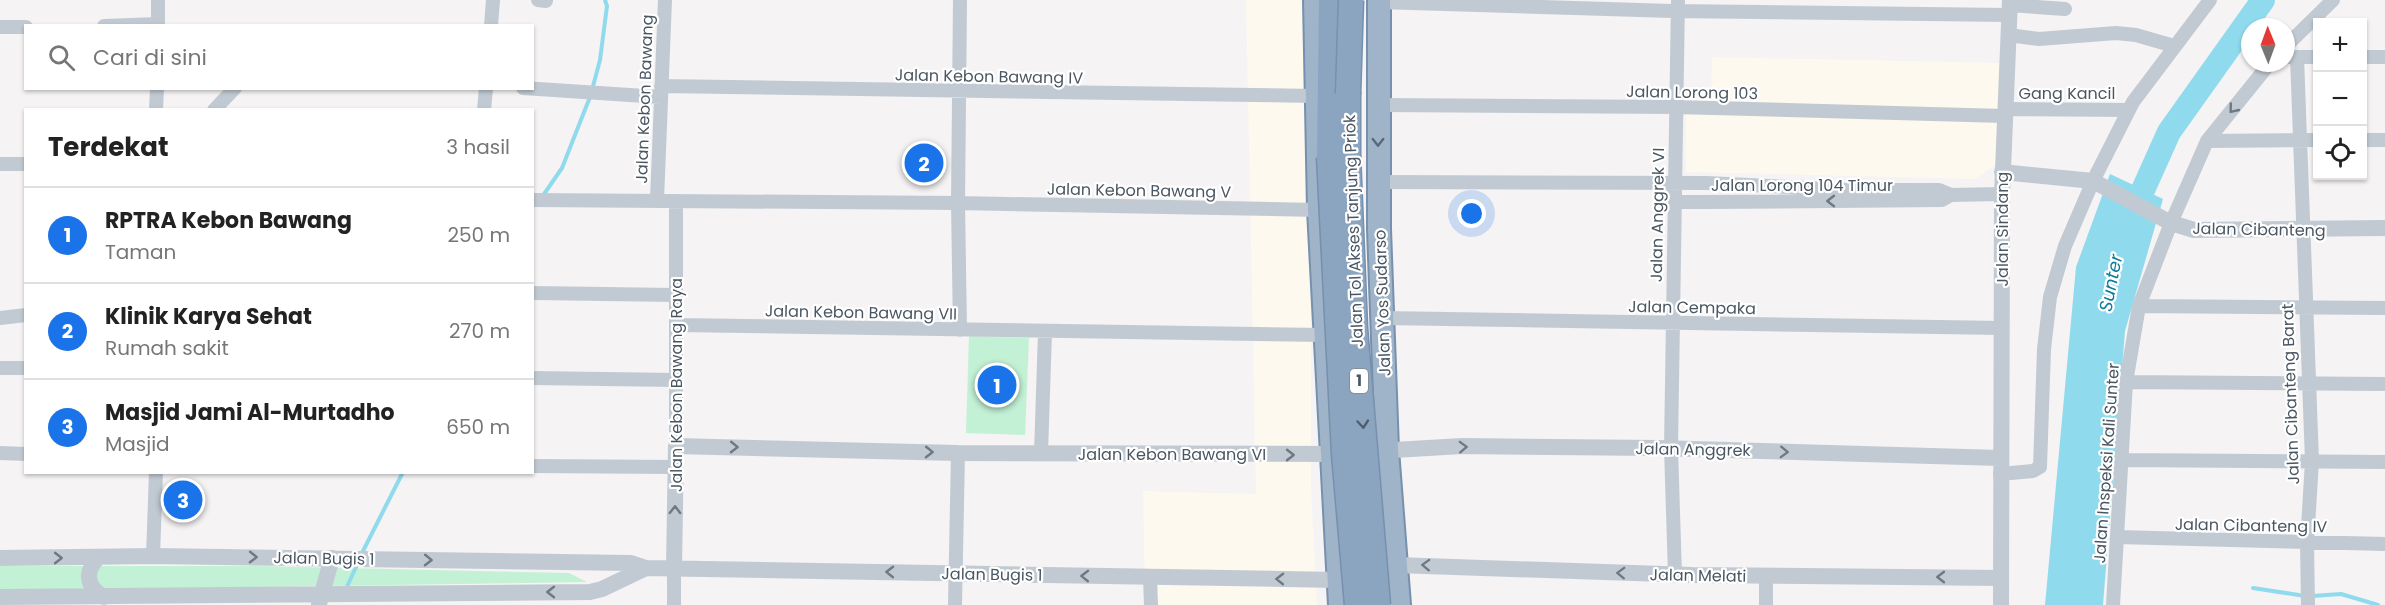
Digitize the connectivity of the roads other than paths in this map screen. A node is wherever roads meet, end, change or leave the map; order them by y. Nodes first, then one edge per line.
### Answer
1 (158, 0) edge
2 (493, 0) edge
3 (665, 0) edge
4 (960, 0) edge
5 (1315, 0) edge
6 (1330, 0) edge
7 (1346, 0) edge
8 (1351, 0) edge
9 (2210, 0) edge
10 (2333, 0) edge
11 (1379, 1) edge
12 (1678, 6) edge
13 (2009, 7) edge
14 (2065, 9) dead end
15 (158, 24) edge
16 (491, 24) edge
17 (0, 27) edge
18 (24, 27) edge
19 (2008, 35) junction
20 (2295, 37) edge
21 (2174, 46) junction
22 (2295, 57) edge
23 (2313, 57) edge
24 (2367, 57) edge
25 (2385, 57) edge
26 (2263, 72) edge
27 (2293, 72) edge
28 (534, 89) edge
29 (157, 90) edge
30 (233, 90) edge
31 (486, 90) edge
32 (660, 92) junction
33 (958, 93) junction
34 (1378, 94) junction
35 (1317, 96) junction
36 (1675, 107) junction
37 (156, 108) edge
38 (216, 108) edge
39 (484, 108) edge
40 (2129, 110) junction
41 (2004, 112) junction
42 (2302, 140) junction
43 (2313, 140) edge
44 (2367, 140) edge
45 (2385, 140) edge
46 (2207, 141) junction
47 (0, 164) edge
48 (24, 164) edge
49 (2002, 172) junction
50 (1379, 182) junction
51 (1660, 184) junction
52 (1675, 184) junction
53 (2098, 184) junction
54 (2002, 194) junction
55 (1951, 195) junction
56 (534, 200) edge
57 (657, 200) junction
58 (676, 201) junction
59 (1674, 202) junction
60 (958, 203) junction
61 (1319, 210) junction
62 (2167, 220) junction
63 (2385, 228) edge
64 (2303, 231) junction
65 (534, 293) edge
66 (676, 295) junction
67 (2139, 306) junction
68 (2385, 308) edge
69 (2304, 309) junction
70 (24, 315) edge
71 (0, 318) edge
72 (1383, 318) junction
73 (1671, 324) junction
74 (677, 325) junction
75 (2002, 328) junction
76 (960, 330) junction
77 (1045, 332) junction
78 (1325, 335) junction
79 (0, 368) edge
80 (24, 368) edge
81 (1385, 372) junction
82 (1328, 374) junction
83 (534, 378) edge
84 (676, 380) junction
85 (2126, 382) junction
86 (2307, 384) junction
87 (2385, 384) edge
88 (676, 446) junction
89 (1671, 448) junction
90 (1387, 450) junction
91 (0, 453) edge
92 (958, 453) junction
93 (1041, 453) junction
94 (24, 454) edge
95 (1332, 454) junction
96 (2122, 460) junction
97 (2312, 461) junction
98 (2385, 462) edge
99 (534, 466) edge
100 (2000, 466) junction
101 (675, 467) junction
102 (156, 474) edge
103 (2116, 537) junction
104 (2307, 543) junction
105 (2385, 544) edge
106 (153, 556) junction
107 (0, 558) edge
108 (99, 558) junction
109 (337, 558) junction
110 (590, 564) junction
111 (1396, 565) junction
112 (646, 568) junction
113 (674, 568) junction
114 (955, 574) junction
115 (1675, 575) junction
116 (1766, 576) junction
117 (1150, 577) junction
118 (2000, 578) junction
119 (1338, 580) junction
120 (583, 591) junction
121 (0, 597) edge
122 (104, 597) junction
123 (324, 598) edge
124 (2308, 599) edge
125 (148, 601) edge
126 (674, 605) edge
127 (956, 605) edge
128 (1151, 605) edge
129 (1340, 605) edge
130 (1357, 605) edge
131 (1378, 605) edge
132 (1399, 605) edge
133 (1766, 605) edge
134 (2001, 605) edge
135 (2113, 605) edge

1 - 15 street
2 - 16 street
3 - 32 street, Jalan Kebon Bawang
4 - 33 street
5 - 35 highway, 1
6 - 130 highway, Jalan Tol Akses Tanjung Priok / 1, bridge
7 - 34 highway
8 -> 131 highway, Jalan Tol Akses Tanjung Priok / 1, bridge
9 - 21 street
10 - 20 street
11 - 12 street
11 - 34 highway, Jalan Yos Sudarso / 1
12 - 13 street
12 - 36 street, Jalan Anggrek VI
13 - 14 street
13 - 19 street, Jalan Sindang
17 - 18 street
19 - 21 street
19 - 41 street, Jalan Sindang
21 - 40 street
22 - 23 street
24 - 25 street
26 -> 46 street, Jalan Inspeksi Kali Sunter
27 - 42 street, Jalan Cibanteng Barat
28 - 32 street, Jalan Kebon Bawang IV
29 - 37 street
30 - 38 street
31 - 39 street
32 - 33 street, Jalan Kebon Bawang IV
32 - 57 street, Jalan Kebon Bawang
33 - 35 street, Jalan Kebon Bawang IV
33 - 60 street
34 - 36 street, Jalan Lorong 103
34 -> 50 highway, Jalan Yos Sudarso / 1
35 - 61 highway, 1
36 - 41 street, Jalan Lorong 103
36 - 52 street, Jalan Anggrek VI
40 - 41 street, Gang Kancil
40 - 53 street
41 - 49 street, Jalan Sindang
42 - 43 street
42 - 46 street
42 - 64 street, Jalan Cibanteng Barat
44 - 45 street
46 - 62 street, Jalan Inspeksi Kali Sunter
47 - 48 street
49 - 53 street, Jalan Cibanteng
49 - 54 street, Jalan Sindang
50 - 51 street, Jalan Lorong 104 Timur
50 - 72 highway, Jalan Yos Sudarso / 1
51 - 52 street, Jalan Lorong 104 Timur
51 - 59 street
52 - 55 street, Jalan Lorong 104 Timur
52 - 59 street, Jalan Anggrek VI
53 - 62 street, Jalan Cibanteng
53 - 100 street
54 - 55 street, Jalan Lorong 104 Timur
54 - 75 street, Jalan Sindang
55 -> 59 street, Jalan Lorong 104 Timur
56 - 57 street, Jalan Kebon Bawang V
57 - 58 street, Jalan Kebon Bawang V
58 - 60 street, Jalan Kebon Bawang V
58 - 66 street, Jalan Kebon Bawang Raya
59 - 73 street, Jalan Anggrek VI
60 - 61 street, Jalan Kebon Bawang V
60 - 76 street
61 - 78 highway, 1
62 - 64 street, Jalan Cibanteng
62 - 67 street, Jalan Inspeksi Kali Sunter
63 - 64 street, Jalan Cibanteng
64 - 69 street, Jalan Cibanteng Barat
65 - 66 street
66 - 74 street, Jalan Kebon Bawang Raya
67 - 69 street
67 - 85 street, Jalan Inspeksi Kali Sunter
68 - 69 street
69 - 86 street, Jalan Cibanteng Barat
70 - 71 street
72 - 73 street, Jalan Cempaka
72 - 81 highway, Jalan Yos Sudarso / 1
73 - 75 street, Jalan Cempaka
73 - 89 street, Jalan Anggrek VI
74 - 76 street, Jalan Kebon Bawang VII
74 - 84 street, Jalan Kebon Bawang Raya
75 - 100 street, Jalan Sindang
76 - 77 street, Jalan Kebon Bawang VII
77 - 78 street, Jalan Kebon Bawang VII
77 - 93 street
78 - 82 highway, 1
79 - 80 street
81 - 82 highway
81 - 90 highway, Jalan Yos Sudarso / 1
82 - 95 highway, 1
83 - 84 street
84 - 88 street, Jalan Kebon Bawang Raya
85 - 86 street
85 - 96 street, Jalan Inspeksi Kali Sunter
86 - 87 street
86 - 97 street, Jalan Cibanteng Barat
88 -> 92 street, Jalan Kebon Bawang VI
88 - 101 street, Jalan Kebon Bawang Raya
90 -> 89 street, Jalan Anggrek
89 -> 100 street, Jalan Anggrek
89 - 115 street, Jalan Anggrek VI
90 - 95 street, Jalan Kebon Bawang VI
90 - 111 highway, Jalan Yos Sudarso / 1
91 - 94 street
92 - 93 street, Jalan Kebon Bawang VI
92 - 114 street
93 -> 95 street, Jalan Kebon Bawang VI
95 - 119 highway, 1
96 - 97 street
96 - 103 street, Jalan Inspeksi Kali Sunter
97 - 98 street
97 - 104 street, Jalan Cibanteng Barat
99 - 101 street
100 - 118 street, Jalan Sindang
113 -> 101 street, Jalan Kebon Bawang Raya
102 - 106 street
103 - 104 street, Jalan Cibanteng IV
103 - 135 street, Jalan Inspeksi Kali Sunter
104 - 105 street, Jalan Cibanteng IV
104 - 124 street, Jalan Cibanteng Barat
106 - 108 street, Jalan Bugis 1
106 -> 109 street, Jalan Bugis 1
107 -> 108 street, Jalan Bugis 1
108 - 122 street
109 -> 110 street, Jalan Bugis 1
109 - 123 street
110 - 112 street, Jalan Bugis 1
110 - 120 street
115 -> 111 street, Jalan Melati
111 - 132 highway, Jalan Yos Sudarso / 1
112 - 113 street, Jalan Bugis 1
112 - 120 street, Jalan Bugis 1
114 -> 113 street, Jalan Bugis 1
113 - 126 street
117 -> 114 street, Jalan Bugis 1
114 - 127 street
115 - 116 street, Jalan Melati
118 -> 116 street, Jalan Melati
116 - 133 street
119 -> 117 street, Jalan Bugis 1
117 - 128 street
118 - 134 street, Jalan Sindang
119 - 129 highway, 1
120 -> 123 street, Jalan Bugis 1
121 - 122 street, Jalan Bugis 1
122 - 125 street, Jalan Bugis 1
123 - 125 street, Jalan Bugis 1

